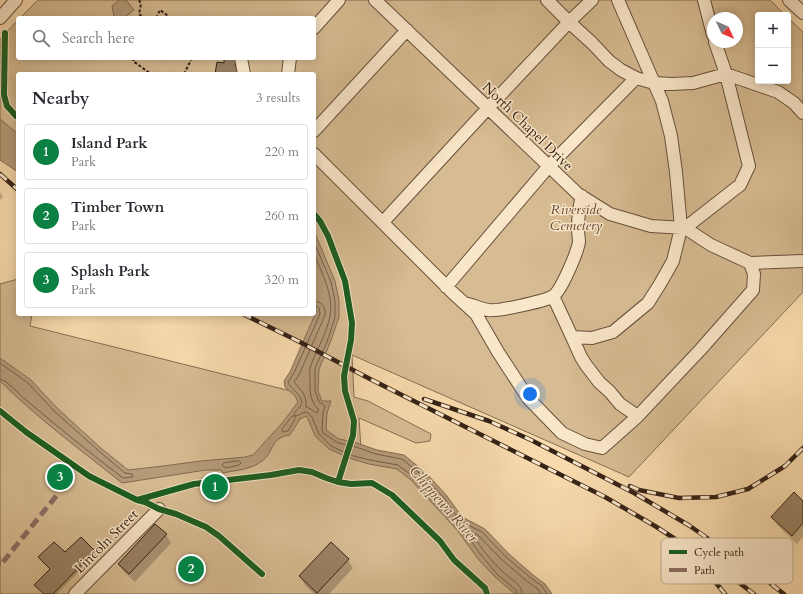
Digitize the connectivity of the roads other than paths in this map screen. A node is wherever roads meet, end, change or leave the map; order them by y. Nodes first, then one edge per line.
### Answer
1 (16, 0) edge
2 (339, 0) edge
3 (375, 0) edge
4 (547, 0) edge
5 (592, 0) edge
6 (618, 0) edge
7 (704, 0) edge
8 (789, 0) edge
9 (707, 12) edge
10 (803, 13) edge
11 (0, 18) edge
12 (569, 22) junction
13 (316, 26) edge
14 (407, 30) junction
15 (717, 48) edge
16 (241, 60) edge
17 (290, 60) edge
18 (244, 72) edge
19 (288, 72) edge
20 (726, 74) junction
21 (636, 78) junction
22 (654, 83) junction
23 (488, 108) junction
24 (803, 113) edge
25 (316, 129) edge
26 (316, 156) edge
27 (549, 166) junction
28 (582, 196) junction
29 (383, 222) junction
30 (683, 228) junction
31 (803, 261) edge
32 (750, 263) junction
33 (446, 287) junction
34 (553, 296) junction
35 (463, 302) junction
36 (572, 337) junction
37 (637, 417) junction
38 (159, 509) dead end
39 (75, 594) edge

1 - 11 street
2 - 13 street
3 - 14 street, North Chapel Drive
4 - 12 street
5 - 12 street
6 - 22 street
7 - 9 street
8 - 10 street
12 - 21 street
12 - 23 street
14 - 23 street, North Chapel Drive
14 - 25 street
15 - 20 street
16 - 18 street
17 - 19 street
20 - 22 street
20 - 24 street
20 - 30 street
21 - 22 street
21 - 27 street
22 - 30 street
23 - 27 street, North Chapel Drive
23 - 29 street
26 - 29 street
27 - 28 street, North Chapel Drive
27 - 33 street
28 - 30 street, North Chapel Drive
28 - 34 street
29 - 33 street
30 - 32 street
30 - 36 street
31 - 32 street
32 - 37 street
33 - 35 street
34 - 35 street
34 - 36 street
35 - 37 street
36 - 37 street
38 - 39 street, Lincoln Street

